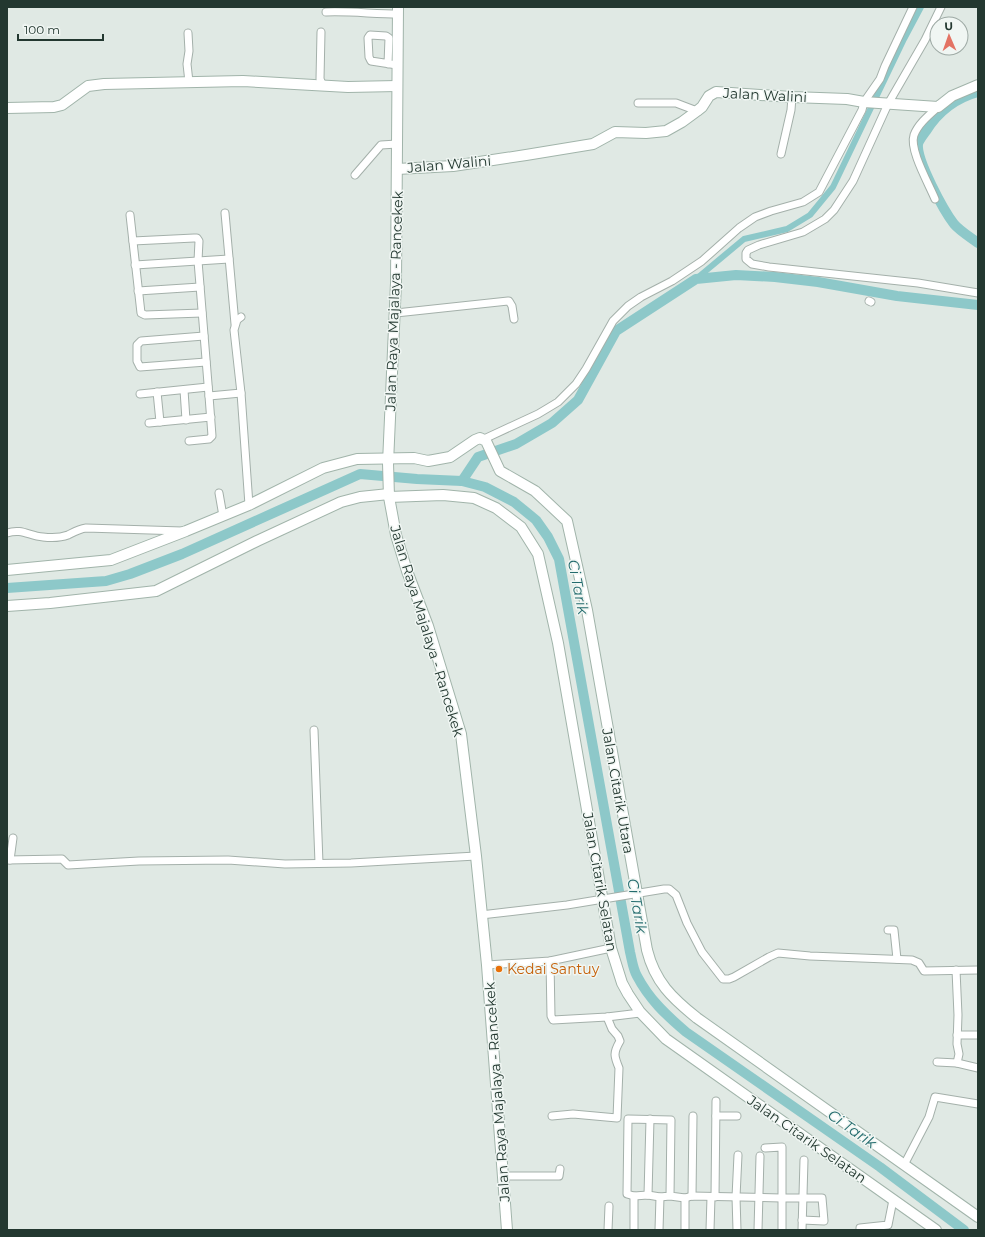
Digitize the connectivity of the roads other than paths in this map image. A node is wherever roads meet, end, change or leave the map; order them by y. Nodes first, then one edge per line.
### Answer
1 (913, 7) edge
2 (941, 7) edge
3 (398, 11) edge
4 (326, 12) dead end
5 (321, 32) dead end
6 (188, 33) dead end
7 (393, 64) junction
8 (189, 82) junction
9 (978, 85) edge
10 (323, 86) junction
11 (397, 86) junction
12 (792, 97) junction
13 (864, 102) junction
14 (638, 103) dead end
15 (886, 104) junction
16 (938, 107) junction
17 (7, 108) edge
18 (697, 111) junction
19 (397, 144) junction
20 (781, 154) dead end
21 (397, 168) junction
22 (355, 175) dead end
23 (935, 199) dead end
24 (225, 213) dead end
25 (130, 215) dead end
26 (134, 241) junction
27 (230, 260) junction
28 (198, 261) junction
29 (135, 265) junction
30 (200, 287) junction
31 (138, 291) junction
32 (978, 293) edge
33 (202, 313) junction
34 (396, 313) junction
35 (241, 317) dead end
36 (514, 319) dead end
37 (235, 325) junction
38 (204, 336) junction
39 (206, 362) junction
40 (208, 387) junction
41 (184, 390) junction
42 (157, 392) junction
43 (241, 393) junction
44 (140, 394) dead end
45 (209, 396) junction
46 (211, 417) junction
47 (186, 420) junction
48 (160, 422) junction
49 (149, 423) dead end
50 (189, 440) dead end
51 (485, 440) junction
52 (388, 460) junction
53 (389, 492) junction
54 (218, 493) dead end
55 (249, 505) junction
56 (223, 516) junction
57 (186, 532) junction
58 (7, 533) edge
59 (7, 570) edge
60 (7, 606) edge
61 (314, 730) dead end
62 (13, 838) dead end
63 (476, 856) junction
64 (8, 860) edge
65 (319, 863) junction
66 (636, 893) junction
67 (603, 899) junction
68 (481, 915) junction
69 (888, 930) dead end
70 (611, 948) junction
71 (897, 959) junction
72 (550, 961) junction
73 (487, 965) junction
74 (956, 970) junction
75 (978, 970) edge
76 (640, 1013) junction
77 (607, 1017) junction
78 (957, 1036) junction
79 (978, 1036) edge
80 (938, 1062) dead end
81 (957, 1063) junction
82 (978, 1068) edge
83 (716, 1101) dead end
84 (978, 1104) edge
85 (552, 1116) dead end
86 (694, 1116) dead end
87 (716, 1116) junction
88 (737, 1116) dead end
89 (650, 1119) junction
90 (765, 1148) dead end
91 (738, 1155) dead end
92 (760, 1156) dead end
93 (804, 1160) dead end
94 (904, 1165) junction
95 (560, 1169) dead end
96 (504, 1176) junction
97 (648, 1195) junction
98 (634, 1196) junction
99 (670, 1196) junction
100 (736, 1196) junction
101 (888, 1196) junction
102 (660, 1197) junction
103 (689, 1197) junction
104 (713, 1197) junction
105 (759, 1197) junction
106 (803, 1197) junction
107 (782, 1198) junction
108 (609, 1206) dead end
109 (978, 1217) edge
110 (802, 1220) junction
111 (507, 1230) edge
112 (608, 1230) edge
113 (634, 1230) edge
114 (659, 1230) edge
115 (685, 1230) edge
116 (710, 1230) edge
117 (737, 1230) edge
118 (758, 1230) edge
119 (782, 1230) edge
120 (802, 1230) edge
121 (860, 1230) edge
122 (936, 1230) edge

1 - 13 street
2 - 15 street
3 - 4 street
3 - 7 street, Jalan Raya Majalaya - Rancekek
5 - 10 street
6 - 8 street
7 - 7 street
7 - 11 street, Jalan Raya Majalaya - Rancekek
8 - 10 street
8 - 17 street
9 - 16 street
10 - 11 street
11 - 19 street, Jalan Raya Majalaya - Rancekek
12 - 13 street, Jalan Walini
12 - 18 street, Jalan Walini
12 - 20 street
13 - 15 street, Jalan Walini
13 - 51 street
14 - 18 street
15 - 16 street, Jalan Walini
15 - 32 street
16 - 23 street
18 - 21 street, Jalan Walini
19 - 21 street, Jalan Raya Majalaya - Rancekek
19 - 22 street
21 - 34 street, Jalan Raya Majalaya - Rancekek
24 - 27 street
25 - 26 street
26 - 28 street
26 - 29 street
27 - 28 street
27 - 37 street
28 - 29 street
28 - 30 street
29 - 31 street
30 - 31 street
30 - 33 street
31 - 33 street
33 - 38 street
34 - 36 street
34 - 52 street, Jalan Raya Majalaya - Rancekek
35 - 37 street
37 - 43 street
38 - 39 street
38 - 39 street
39 - 40 street
40 - 41 street
40 - 45 street
41 - 42 street
41 - 47 street
42 - 44 street
42 - 48 street
43 - 45 street
43 - 55 street
45 - 46 street
46 - 47 street
46 - 50 street
47 - 48 street
48 - 49 street
51 - 52 street
51 - 66 street, Jalan Citarik Utara
52 - 53 street, Jalan Raya Majalaya - Rancekek
52 - 55 street
53 - 60 street, Jalan Citarik Selatan
53 - 63 street, Jalan Raya Majalaya - Rancekek
53 - 67 street, Jalan Citarik Selatan
54 - 56 street
55 - 56 street
56 - 57 street
57 - 58 street
57 - 59 street
61 - 65 street
62 - 64 street
63 - 65 street
63 - 68 street, Jalan Raya Majalaya - Rancekek
64 - 65 street
66 - 67 street
66 - 71 street
66 - 94 street, Jalan Citarik Utara
67 - 68 street
67 - 70 street, Jalan Citarik Selatan
68 - 73 street, Jalan Raya Majalaya - Rancekek
69 - 71 street
70 - 72 street
70 - 76 street, Jalan Citarik Selatan
71 - 74 street
72 - 73 street
72 - 77 street
73 - 96 street, Jalan Raya Majalaya - Rancekek
74 - 75 street
74 - 78 street
76 - 77 street
76 - 101 street, Jalan Citarik Selatan
77 - 85 street
78 - 79 street
78 - 81 street
80 - 81 street
81 - 82 street
83 - 87 street
84 - 94 street
86 - 103 street
87 - 88 street
87 - 104 street
89 - 97 street
89 - 98 street
89 - 99 street
90 - 107 street
91 - 100 street
92 - 105 street
93 - 106 street
94 - 109 street, Jalan Citarik Utara
95 - 96 street
96 - 111 street, Jalan Raya Majalaya - Rancekek
97 - 98 street
97 - 102 street
98 - 113 street
99 - 102 street
99 - 103 street
100 - 104 street
100 - 105 street
100 - 117 street
101 - 121 street
101 - 122 street, Jalan Citarik Selatan
102 - 114 street
103 - 104 street
103 - 115 street
104 - 116 street
105 - 107 street
105 - 118 street
106 - 107 street
106 - 110 street
106 - 110 street
107 - 119 street
108 - 112 street
110 - 120 street

